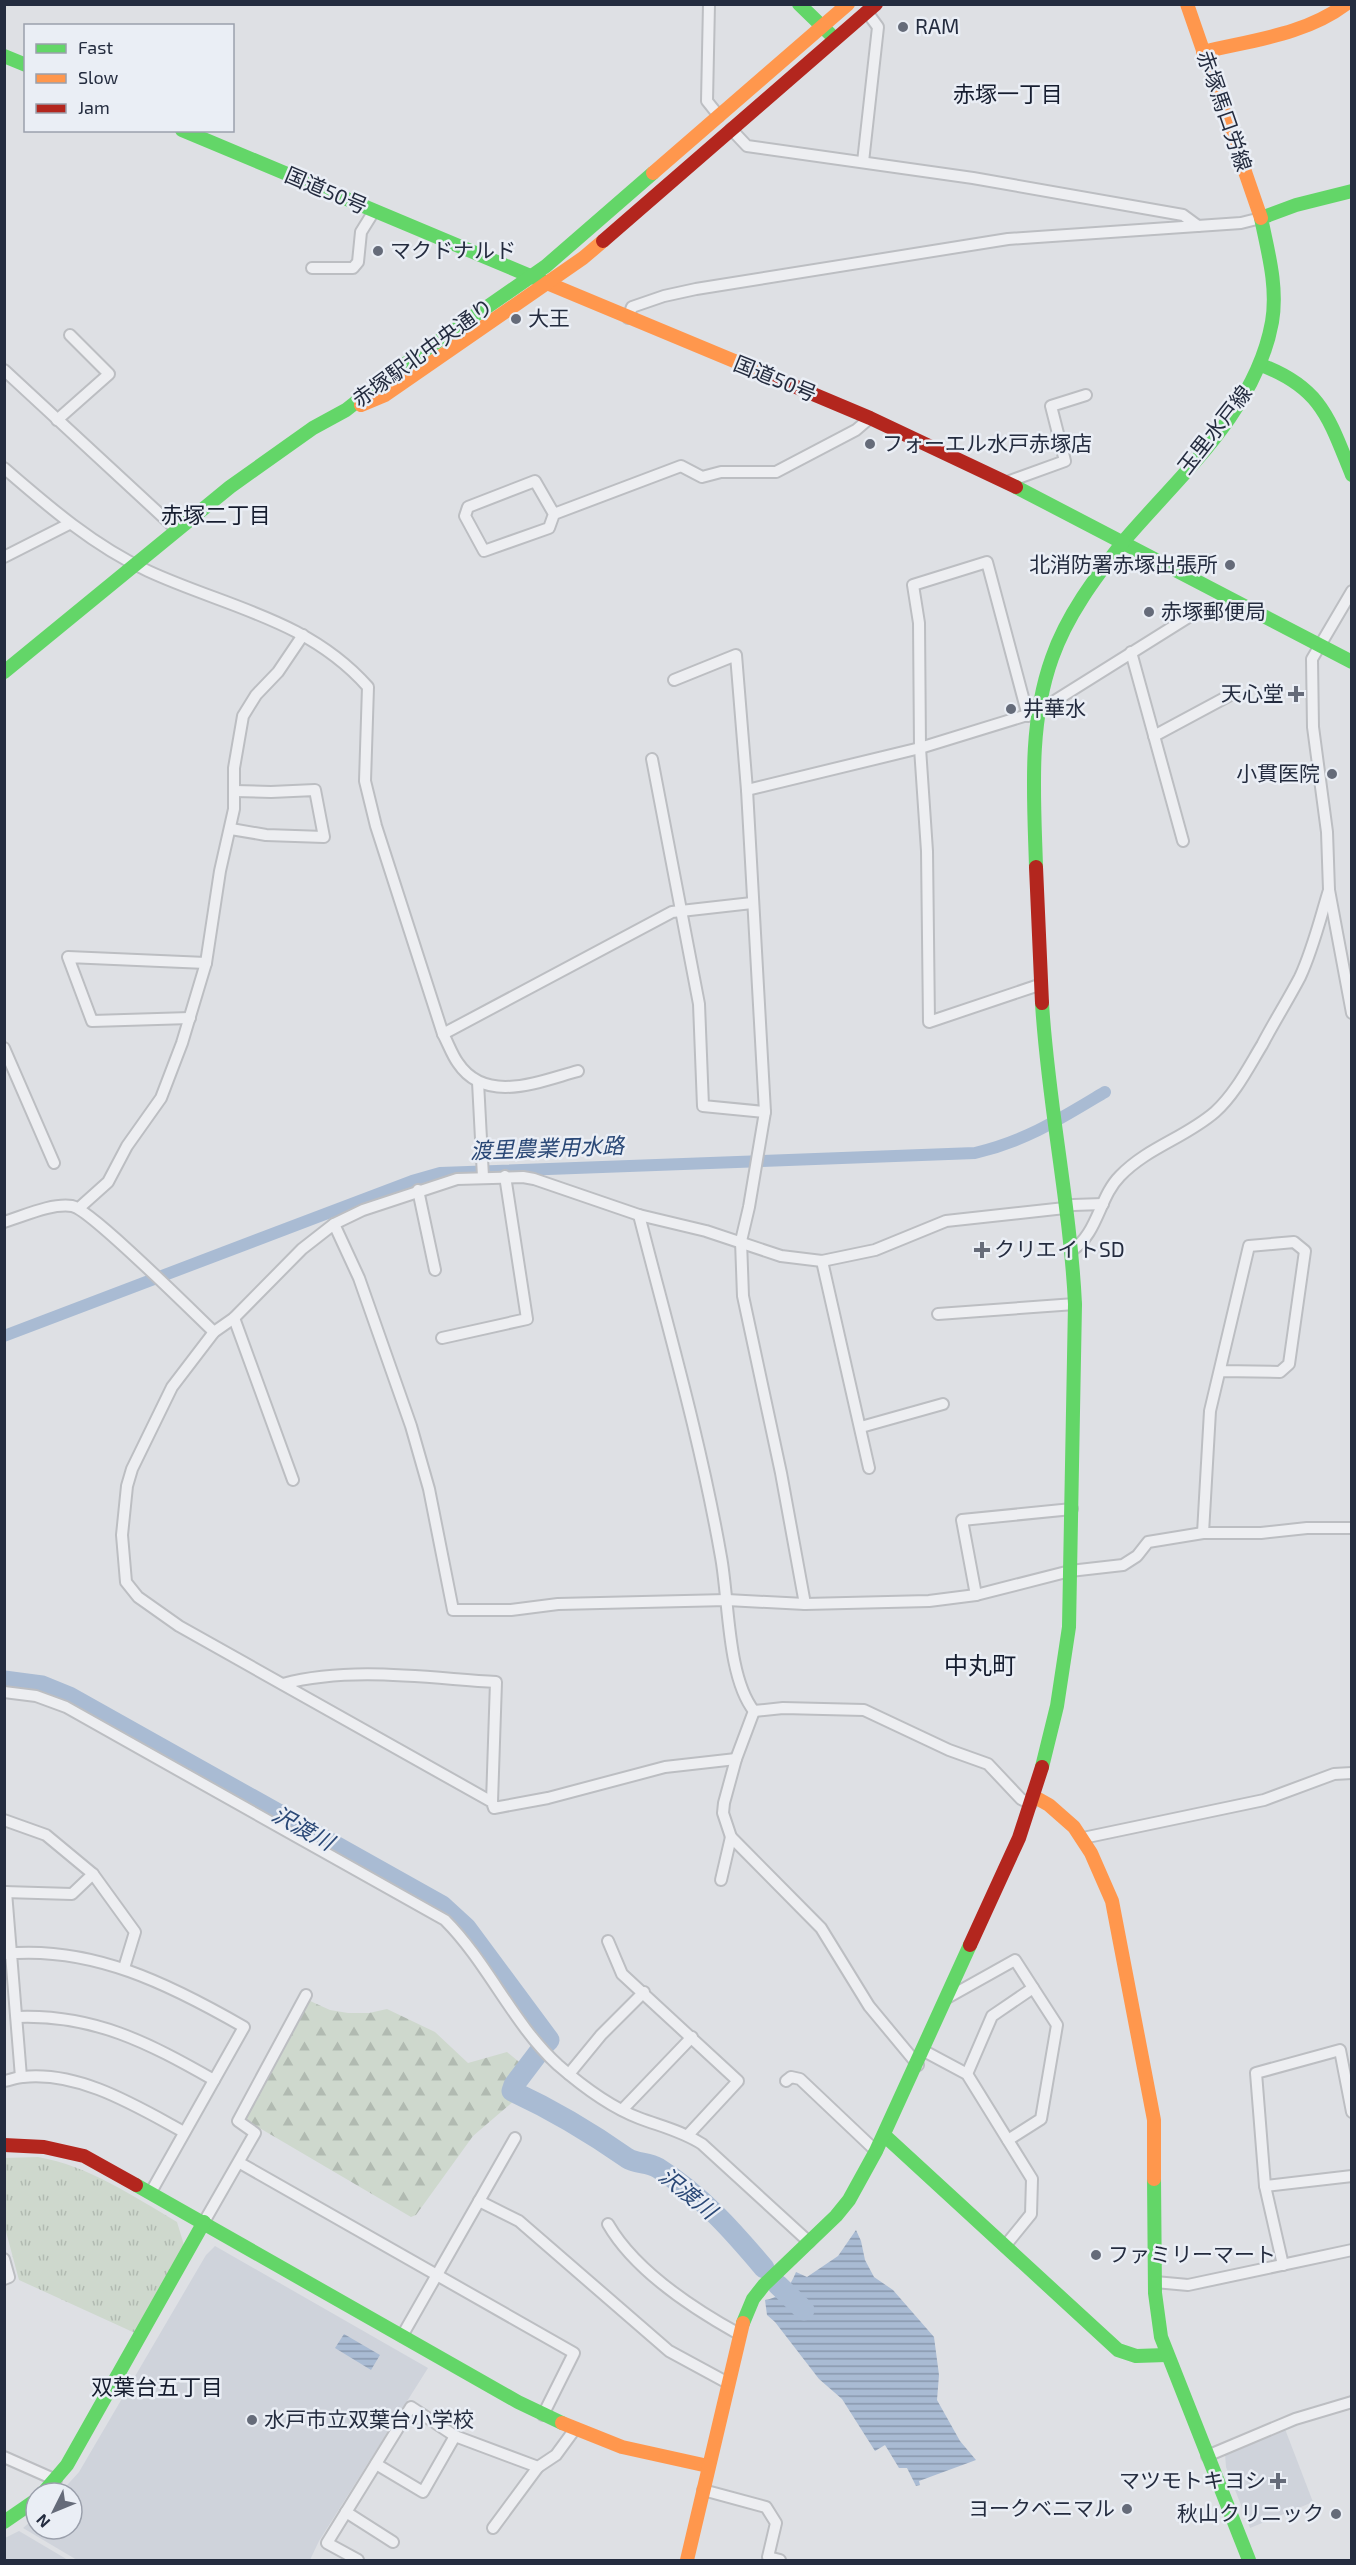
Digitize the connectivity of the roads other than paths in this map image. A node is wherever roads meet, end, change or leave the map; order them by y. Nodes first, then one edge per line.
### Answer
1 (709, 4) edge
2 (799, 4) edge
3 (848, 4) edge
4 (1187, 4) edge
5 (1346, 4) edge
6 (871, 8) edge
7 (822, 26) junction
8 (835, 40) junction
9 (1203, 52) junction
10 (4, 56) edge
11 (24, 64) edge
12 (719, 116) junction
13 (731, 129) junction
14 (187, 132) edge
15 (680, 148) junction
16 (863, 162) junction
17 (691, 163) junction
18 (1352, 191) edge
19 (374, 211) junction
20 (1261, 218) junction
21 (1198, 226) junction
22 (312, 268) dead end
23 (531, 277) junction
24 (545, 283) junction
25 (628, 318) junction
26 (70, 334) dead end
27 (1261, 365) junction
28 (4, 370) edge
29 (1086, 395) dead end
30 (346, 410) junction
31 (870, 418) junction
32 (57, 420) junction
33 (4, 468) edge
34 (1352, 475) edge
35 (1007, 482) junction
36 (554, 514) junction
37 (69, 524) junction
38 (176, 529) junction
39 (1123, 542) junction
40 (4, 557) edge
41 (133, 564) junction
42 (1352, 591) edge
43 (1240, 603) junction
44 (303, 635) junction
45 (1320, 645) junction
46 (1131, 652) junction
47 (1352, 662) edge
48 (4, 672) edge
49 (674, 680) dead end
50 (1234, 693) dead end
51 (1033, 714) junction
52 (1154, 735) junction
53 (920, 748) junction
54 (652, 759) dead end
55 (747, 790) junction
56 (234, 791) junction
57 (231, 828) junction
58 (1183, 841) dead end
59 (1329, 890) junction
60 (752, 903) junction
61 (681, 911) junction
62 (206, 963) junction
63 (1039, 985) junction
64 (1352, 1013) edge
65 (190, 1018) junction
66 (443, 1034) junction
67 (4, 1048) edge
68 (578, 1071) dead end
69 (477, 1082) junction
70 (765, 1112) junction
71 (54, 1163) dead end
72 (482, 1173) junction
73 (505, 1176) junction
74 (418, 1190) junction
75 (1103, 1204) junction
76 (79, 1208) junction
77 (1065, 1208) junction
78 (639, 1215) junction
79 (4, 1222) edge
80 (334, 1224) junction
81 (741, 1241) junction
82 (1071, 1251) junction
83 (822, 1261) junction
84 (435, 1270) dead end
85 (1075, 1304) junction
86 (938, 1314) dead end
87 (234, 1318) junction
88 (214, 1332) junction
89 (442, 1338) dead end
90 (1221, 1371) junction
91 (943, 1404) dead end
92 (861, 1428) junction
93 (868, 1468) dead end
94 (293, 1480) dead end
95 (1072, 1509) junction
96 (1352, 1528) edge
97 (1203, 1533) junction
98 (1070, 1571) junction
99 (976, 1595) junction
100 (727, 1600) junction
101 (805, 1604) junction
102 (283, 1684) junction
103 (4, 1692) edge
104 (754, 1711) junction
105 (736, 1759) junction
106 (1352, 1773) edge
107 (1032, 1800) junction
108 (492, 1802) junction
109 (4, 1820) edge
110 (731, 1837) junction
111 (1083, 1838) junction
112 (93, 1874) junction
113 (721, 1880) dead end
114 (5, 1892) edge
115 (608, 1941) dead end
116 (7, 1954) edge
117 (124, 1968) junction
118 (1033, 1988) junction
119 (644, 1992) junction
120 (306, 1995) dead end
121 (947, 1998) junction
122 (17, 2017) junction
123 (692, 2037) junction
124 (924, 2051) junction
125 (918, 2065) junction
126 (569, 2074) junction
127 (967, 2074) junction
128 (21, 2077) junction
129 (214, 2080) junction
130 (4, 2081) edge
131 (786, 2081) dead end
132 (1349, 2081) edge
133 (622, 2110) junction
134 (1352, 2112) edge
135 (184, 2132) junction
136 (688, 2135) junction
137 (884, 2135) junction
138 (515, 2138) dead end
139 (1008, 2140) junction
140 (4, 2145) edge
141 (876, 2151) junction
142 (240, 2163) junction
143 (1352, 2176) edge
144 (1265, 2186) junction
145 (151, 2192) junction
146 (479, 2201) junction
147 (204, 2222) junction
148 (608, 2223) dead end
149 (809, 2242) junction
150 (1005, 2246) junction
151 (1352, 2250) edge
152 (4, 2259) edge
153 (1283, 2265) junction
154 (437, 2274) junction
155 (4, 2279) edge
156 (1155, 2282) junction
157 (739, 2334) junction
158 (402, 2336) junction
159 (1166, 2355) junction
160 (728, 2384) junction
161 (1352, 2402) edge
162 (543, 2415) junction
163 (575, 2429) junction
164 (455, 2436) junction
165 (1207, 2456) junction
166 (4, 2457) edge
167 (376, 2464) junction
168 (708, 2466) junction
169 (538, 2467) junction
170 (56, 2481) joint
171 (703, 2490) junction
172 (24, 2508) edge
173 (346, 2512) junction
174 (4, 2522) edge
175 (493, 2528) dead end
176 (393, 2542) dead end
177 (358, 2560) edge
178 (687, 2560) edge
179 (780, 2560) edge
180 (1249, 2560) edge

1 - 12 street
2 - 7 main road
3 - 7 main road, 赤塚駅北中央通り
4 - 9 main road, 赤塚馬口労線
5 - 9 main road
6 - 8 main road, 赤塚駅北中央通り
6 - 16 street
7 - 8 main road
7 - 12 main road, 赤塚駅北中央通り
8 - 13 main road, 赤塚駅北中央通り
9 - 20 main road, 赤塚馬口労線
10 - 11 main road
12 - 15 main road, 赤塚駅北中央通り
13 - 16 street
13 - 17 main road, 赤塚駅北中央通り
14 - 19 main road, 国道50号
15 - 17 street
15 - 23 main road, 赤塚駅北中央通り
16 - 21 street
17 - 24 main road, 赤塚駅北中央通り
18 - 20 main road
19 - 22 street
19 - 23 main road, 国道50号
20 - 21 street
20 - 27 main road, 玉里水戸線
21 - 25 street
23 - 24 main road, 国道50号
23 - 30 main road, 赤塚駅北中央通り
24 - 25 main road, 国道50号
24 - 30 main road, 赤塚駅北中央通り
25 - 31 main road, 国道50号
26 - 32 street
27 - 34 main road
27 - 39 main road, 玉里水戸線
28 - 32 street
29 - 35 street
30 - 38 main road
31 - 35 main road, 国道50号
31 - 36 street
32 - 38 street
33 - 37 street
35 - 39 main road, 国道50号
36 - 36 street
37 - 40 street
37 - 41 street
38 - 41 main road
39 - 43 main road, 国道50号
39 - 51 main road, 玉里水戸線
41 - 44 street
41 - 48 main road
42 - 45 street
43 - 45 main road, 国道50号
43 - 46 street
44 - 56 street
44 - 66 street
45 - 47 main road, 国道50号
45 - 59 street
46 - 51 street
46 - 52 street
49 - 55 street
50 - 52 street
51 - 53 street
51 - 53 street
51 - 63 main road, 玉里水戸線
52 - 58 street
53 - 55 street
53 - 63 street
54 - 61 street
55 - 60 street
56 - 57 street
56 - 57 street
57 - 62 street
59 - 64 street
59 - 75 street
60 - 61 street
60 - 70 street
61 - 66 street
61 - 70 street
62 - 65 street
62 - 65 street
63 - 77 main road, 玉里水戸線
65 - 76 street
66 - 69 street
67 - 71 street
68 - 69 street
69 - 72 street
70 - 81 street
72 - 73 street
72 - 74 street
73 - 78 street
73 - 89 street
74 - 80 street
74 - 84 street
75 - 77 street
75 - 82 street
76 - 79 street
76 - 88 street
77 - 82 main road, 玉里水戸線
77 - 83 street
78 - 81 street
78 - 100 street
80 - 87 street
80 - 100 street
81 - 83 street
81 - 101 street
82 - 85 main road, 玉里水戸線
83 - 92 street
85 - 86 street
85 - 95 main road, 玉里水戸線
87 - 88 street
87 - 94 street
88 - 102 street
90 - 90 street
90 - 97 street
91 - 92 street
92 - 93 street
95 - 98 main road, 玉里水戸線
95 - 99 street
96 - 97 street
97 - 98 street
98 - 99 street
98 - 107 main road, 玉里水戸線
99 - 101 street
100 - 101 street
100 - 104 street
102 - 108 street
102 - 108 street
103 - 126 street
104 - 105 street
104 - 107 street
105 - 108 street
105 - 110 street
106 - 111 street
107 - 111 main road
107 - 121 main road, 玉里水戸線
109 - 112 street
110 - 113 street
110 - 125 street
111 - 156 main road
112 - 114 street
112 - 117 street
114 - 116 street
115 - 119 street
116 - 117 street
116 - 122 street
117 - 129 street
118 - 121 street
118 - 127 street
118 - 139 street
119 - 123 street
119 - 126 street
120 - 142 street
121 - 124 main road, 玉里水戸線
122 - 128 street
122 - 129 street
123 - 133 street
123 - 136 street
124 - 125 main road, 玉里水戸線
124 - 127 street
125 - 137 main road, 玉里水戸線
126 - 133 street
127 - 139 street
128 - 130 street
128 - 135 street
129 - 135 street
131 - 141 street
132 - 134 street
132 - 144 street
133 - 136 street
135 - 145 street
136 - 149 street
137 - 141 main road, 玉里水戸線
137 - 150 main road
138 - 146 street
139 - 150 street
140 - 145 main road
141 - 149 main road, 玉里水戸線
142 - 147 street
142 - 154 street
143 - 144 street
144 - 153 street
145 - 147 main road
146 - 154 street
146 - 160 street
147 - 158 main road
147 - 170 main road
148 - 157 street
149 - 157 main road, 玉里水戸線
150 - 159 main road
151 - 153 street
152 - 155 street
153 - 156 street
154 - 158 street
154 - 162 street
156 - 159 main road
157 - 160 main road, 玉里水戸線
158 - 162 main road
159 - 165 main road
160 - 168 main road, 玉里水戸線
161 - 165 street
162 - 163 main road
163 - 168 main road
163 - 169 street
164 - 167 street
164 - 167 street
164 - 169 street
165 - 180 main road
166 - 170 street
167 - 173 street
168 - 171 main road, 玉里水戸線
169 - 175 street
171 - 178 main road, 玉里水戸線
171 - 179 street
172 - 174 main road
173 - 176 street
173 - 177 street

